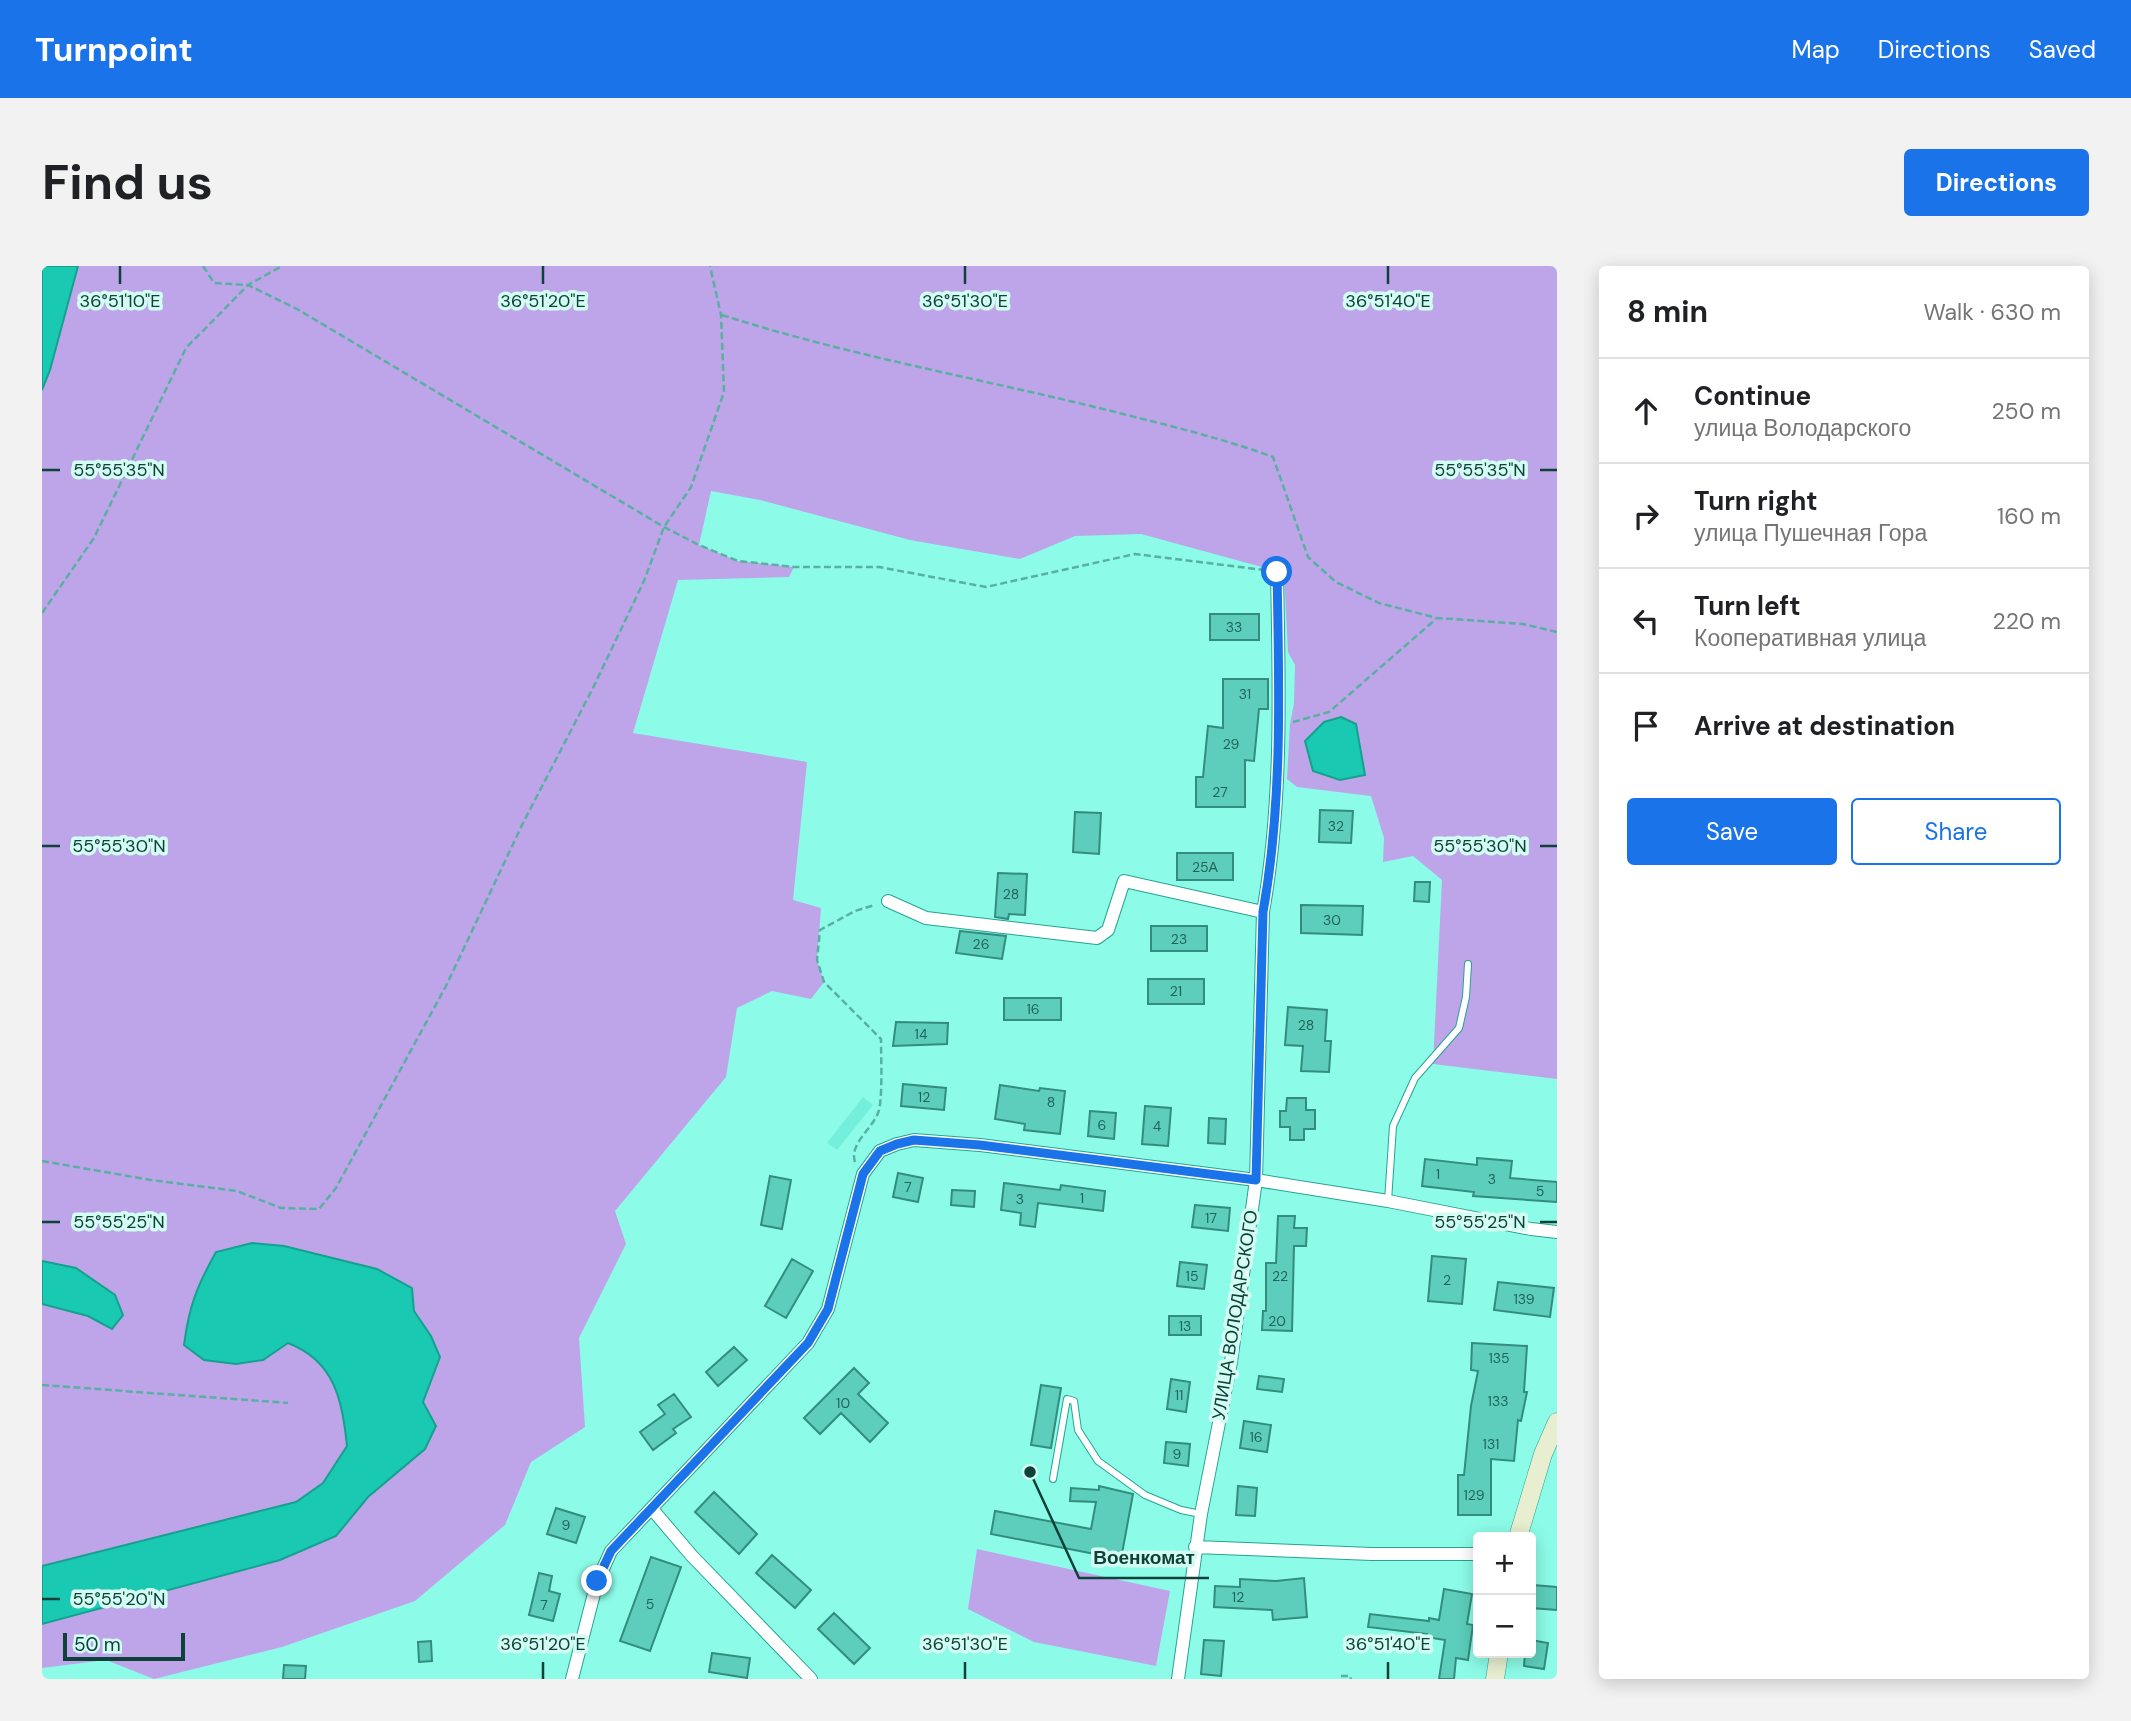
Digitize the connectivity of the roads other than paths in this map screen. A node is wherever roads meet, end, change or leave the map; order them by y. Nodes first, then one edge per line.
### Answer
1 (1277, 572) road end
2 (888, 901) road end
3 (1263, 912) junction
4 (1468, 964) dead end
5 (1256, 1180) junction
6 (1388, 1201) junction
7 (1557, 1232) edge
8 (1557, 1422) edge
9 (1054, 1479) dead end
10 (652, 1509) junction
11 (1201, 1514) junction
12 (1520, 1532) edge
13 (1195, 1547) junction
14 (1473, 1554) edge
15 (1498, 1658) edge
16 (572, 1679) edge
17 (811, 1679) edge
18 (1178, 1679) edge
19 (1495, 1679) edge

1 - 3 street, УЛИЦА ВОЛОДАРСКОГО
2 - 3 street
3 - 5 street, УЛИЦА ВОЛОДАРСКОГО
4 - 6 lane
5 - 6 street
5 - 10 street
5 - 11 street, УЛИЦА ВОЛОДАРСКОГО
6 - 7 street
8 - 12 street
9 - 11 lane
10 - 16 street
10 - 17 street
11 - 13 street, УЛИЦА ВОЛОДАРСКОГО
13 - 14 street
13 - 18 street, УЛИЦА ВОЛОДАРСКОГО
15 - 19 street

